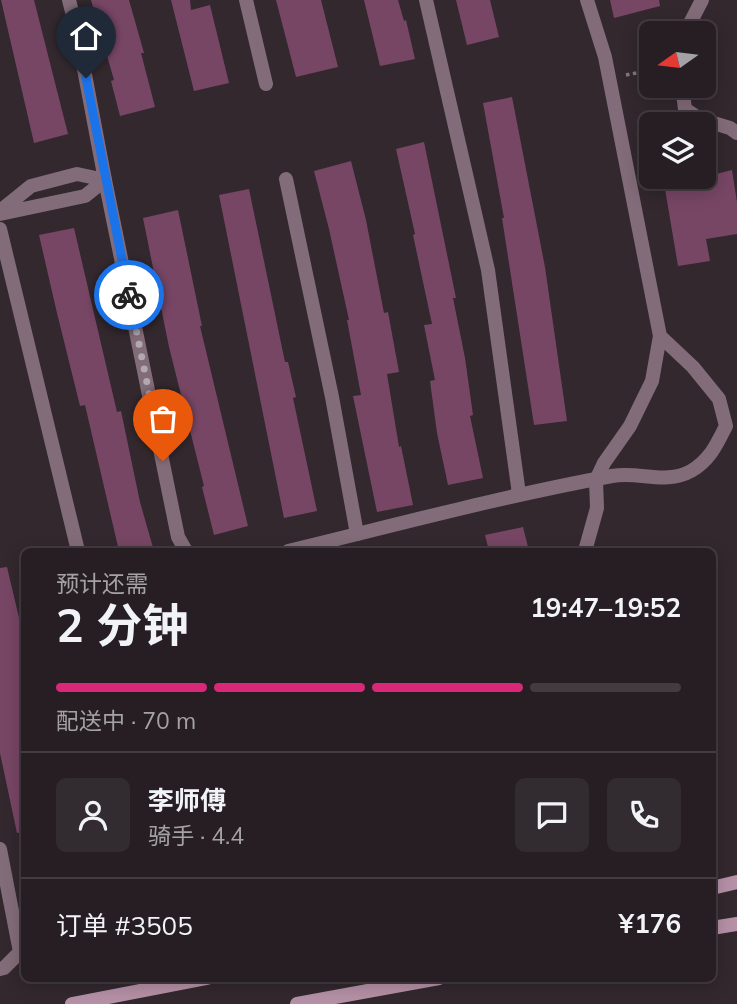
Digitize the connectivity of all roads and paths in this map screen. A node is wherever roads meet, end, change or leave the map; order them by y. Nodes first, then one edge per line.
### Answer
1 (69, 0) edge
2 (246, 0) edge
3 (426, 0) edge
4 (587, 0) edge
5 (702, 0) edge
6 (691, 21) edge
7 (639, 72) edge
8 (610, 78) junction
9 (266, 83) dead end
10 (684, 98) edge
11 (737, 134) edge
12 (286, 179) dead end
13 (105, 180) junction
14 (0, 213) edge
15 (0, 229) edge
16 (660, 336) junction
17 (596, 480) junction
18 (519, 494) junction
19 (357, 534) junction
20 (77, 548) edge
21 (184, 548) edge
22 (300, 548) edge
23 (586, 548) edge
24 (0, 849) edge
25 (737, 881) edge
26 (716, 887) edge
27 (737, 924) edge
28 (716, 928) edge
29 (0, 969) edge
30 (172, 982) edge
31 (417, 982) edge
32 (72, 1004) edge
33 (297, 1004) edge

1 - 13 street
2 - 9 street
3 - 18 street
4 - 8 street
5 - 6 street
7 - 8 path
8 - 16 street
10 - 11 street
12 - 19 street
13 - 14 street
13 - 14 street
13 - 21 street
15 - 20 street
16 - 17 street
16 - 17 street
17 - 18 street
17 - 23 street
18 - 19 street
19 - 22 street
24 - 29 street
25 - 26 street
27 - 28 street
30 - 32 street
31 - 33 street

